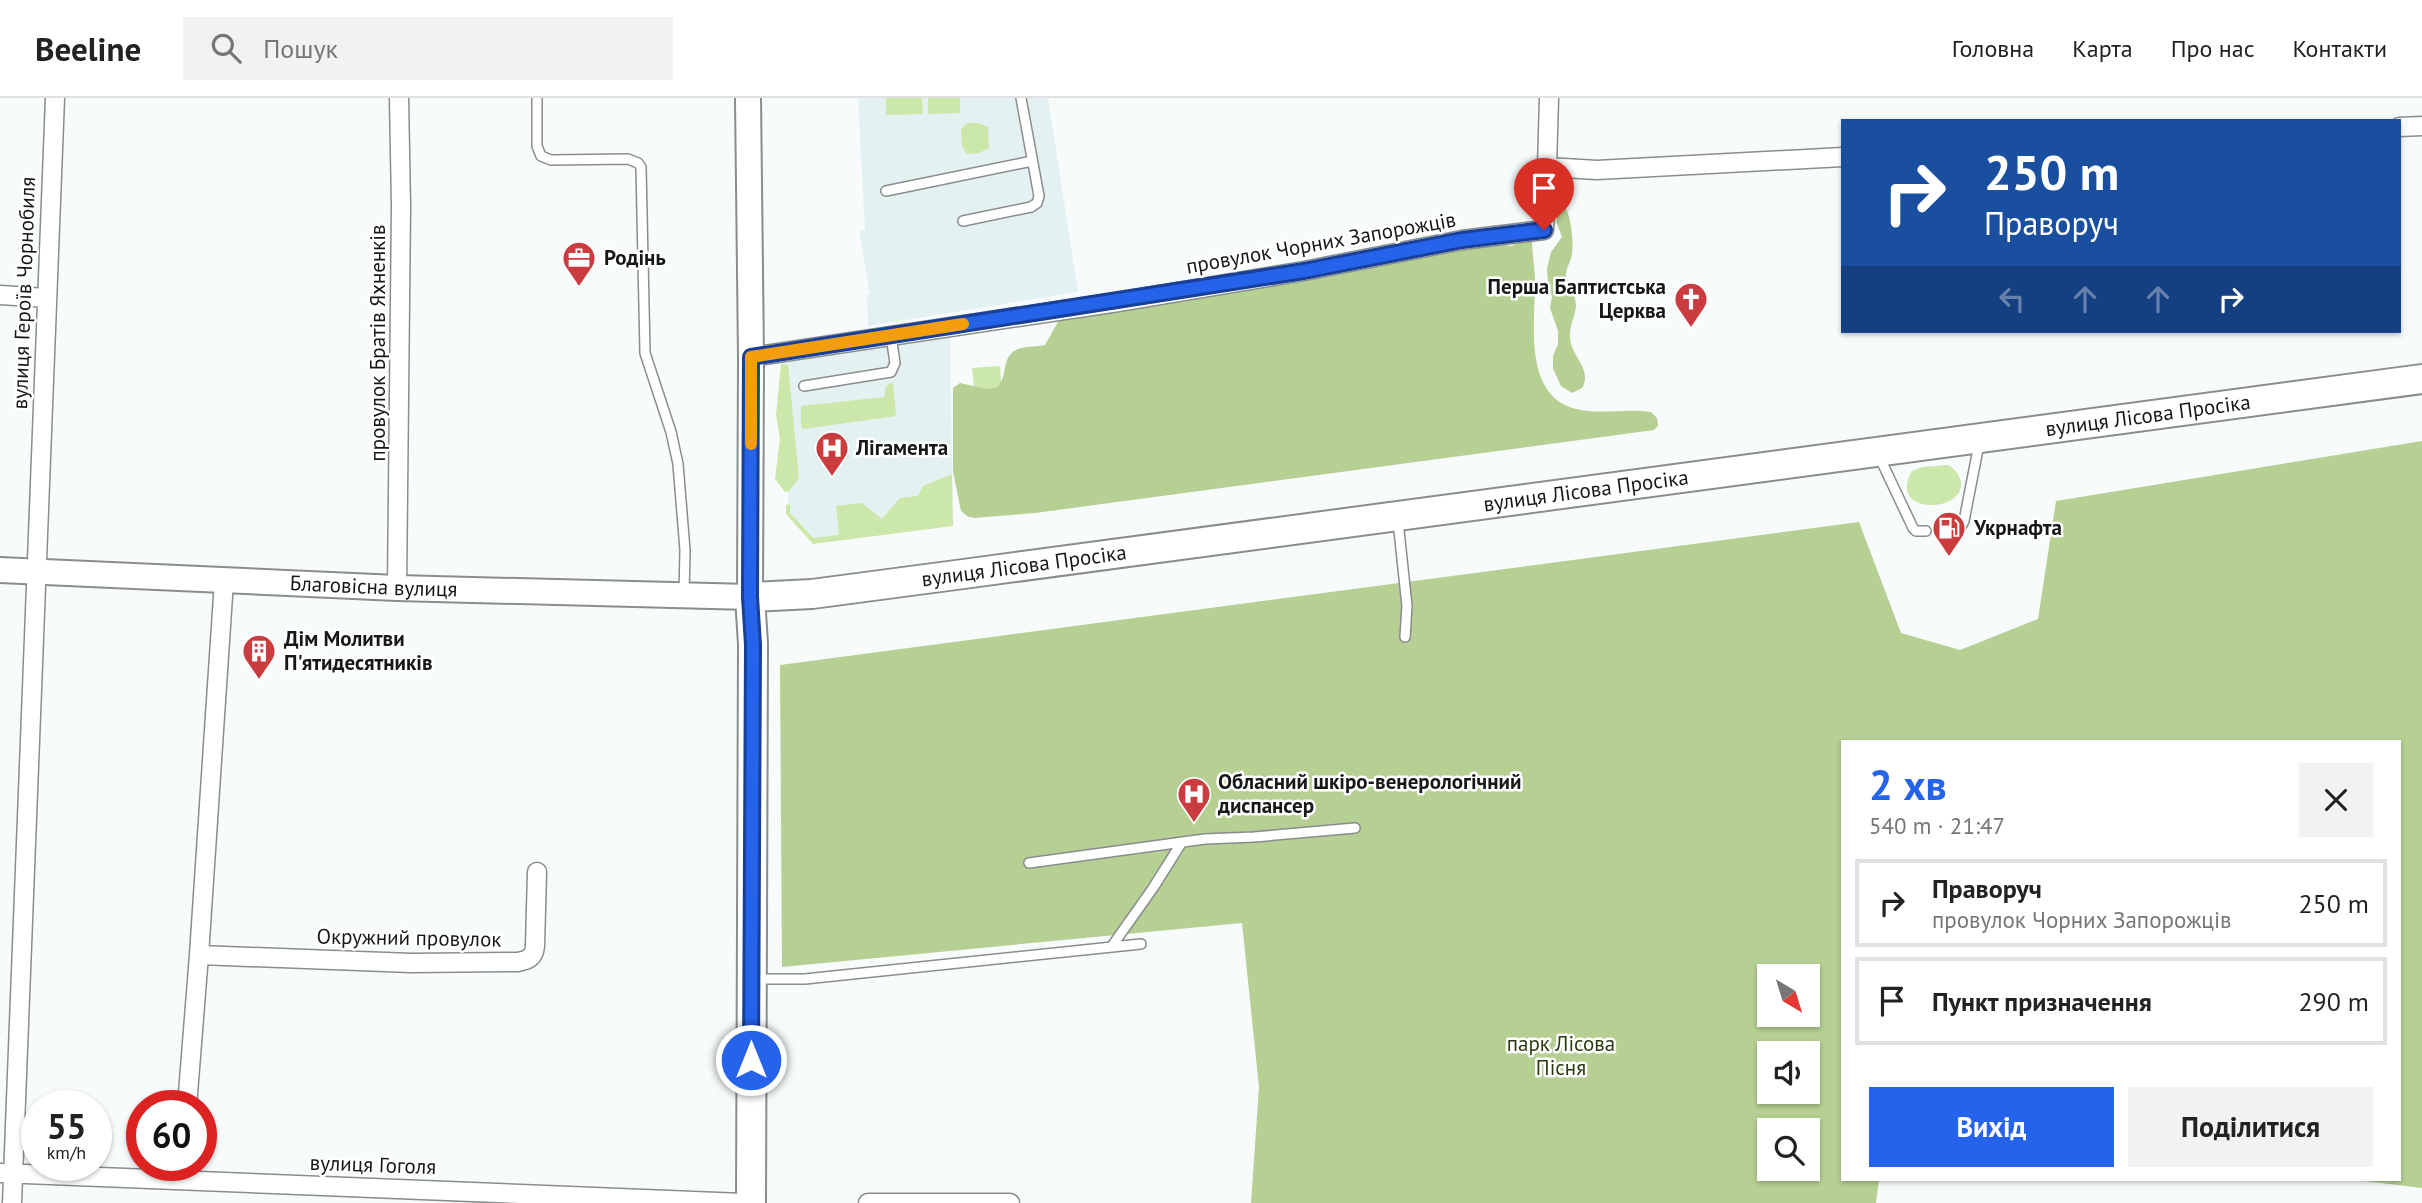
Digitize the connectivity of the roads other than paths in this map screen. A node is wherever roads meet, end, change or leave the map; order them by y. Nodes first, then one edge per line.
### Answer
1 (55, 98) edge
2 (399, 98) edge
3 (537, 98) edge
4 (748, 98) edge
5 (1021, 98) edge
6 (1549, 98) edge
7 (2422, 126) edge
8 (2401, 127) edge
9 (1841, 157) edge
10 (1032, 161) junction
11 (1548, 167) junction
12 (886, 191) dead end
13 (963, 221) dead end
14 (0, 295) edge
15 (46, 299) junction
16 (891, 336) junction
17 (751, 357) junction
18 (2422, 379) edge
19 (804, 386) dead end
20 (1980, 439) junction
21 (1877, 453) junction
22 (1397, 516) junction
23 (1952, 527) dead end
24 (1926, 531) dead end
25 (0, 570) edge
26 (36, 572) junction
27 (224, 581) junction
28 (397, 588) junction
29 (684, 596) junction
30 (750, 597) junction
31 (1405, 637) dead end
32 (1355, 828) dead end
33 (1182, 842) junction
34 (1030, 863) dead end
35 (537, 872) dead end
36 (1141, 944) dead end
37 (1112, 946) junction
38 (199, 955) junction
39 (751, 979) junction
40 (188, 1090) edge
41 (126, 1172) edge
42 (7, 1173) edge
43 (217, 1174) edge
44 (12, 1203) edge
45 (743, 1203) edge
46 (751, 1203) edge
47 (868, 1203) edge
48 (1010, 1203) edge

1 - 15 street, вулиця Героїв Чорнобиля
2 - 28 street, провулок Братів Яхненків
3 - 29 lane
4 - 17 main road
5 - 10 lane
6 - 11 street
7 - 8 street
9 - 11 street
10 - 12 lane
10 - 13 lane
11 - 16 street, провулок Чорних Запорожців
14 - 15 street
15 - 26 street, вулиця Героїв Чорнобиля
16 - 17 street, провулок Чорних Запорожців
16 - 19 lane
17 - 30 main road
18 - 20 main road, вулиця Лісова Просіка
20 - 21 main road, вулиця Лісова Просіка
20 - 23 lane
21 - 22 main road, вулиця Лісова Просіка
21 - 24 lane
22 - 30 main road, вулиця Лісова Просіка
22 - 31 lane
25 - 26 main road, Благовісна вулиця
26 - 27 main road, Благовісна вулиця
26 - 42 street, вулиця Героїв Чорнобиля
27 - 28 main road, Благовісна вулиця
27 - 38 street
28 - 29 main road, Благовісна вулиця
29 - 30 main road, Благовісна вулиця
30 - 39 main road
32 - 33 lane
33 - 34 lane
33 - 37 lane
35 - 38 street, Окружний провулок
36 - 37 lane
37 - 39 lane
38 - 40 street
39 - 46 main road
41 - 42 street, вулиця Гоголя
42 - 44 street, вулиця Героїв Чорнобиля
43 - 45 street, вулиця Гоголя
47 - 48 street

